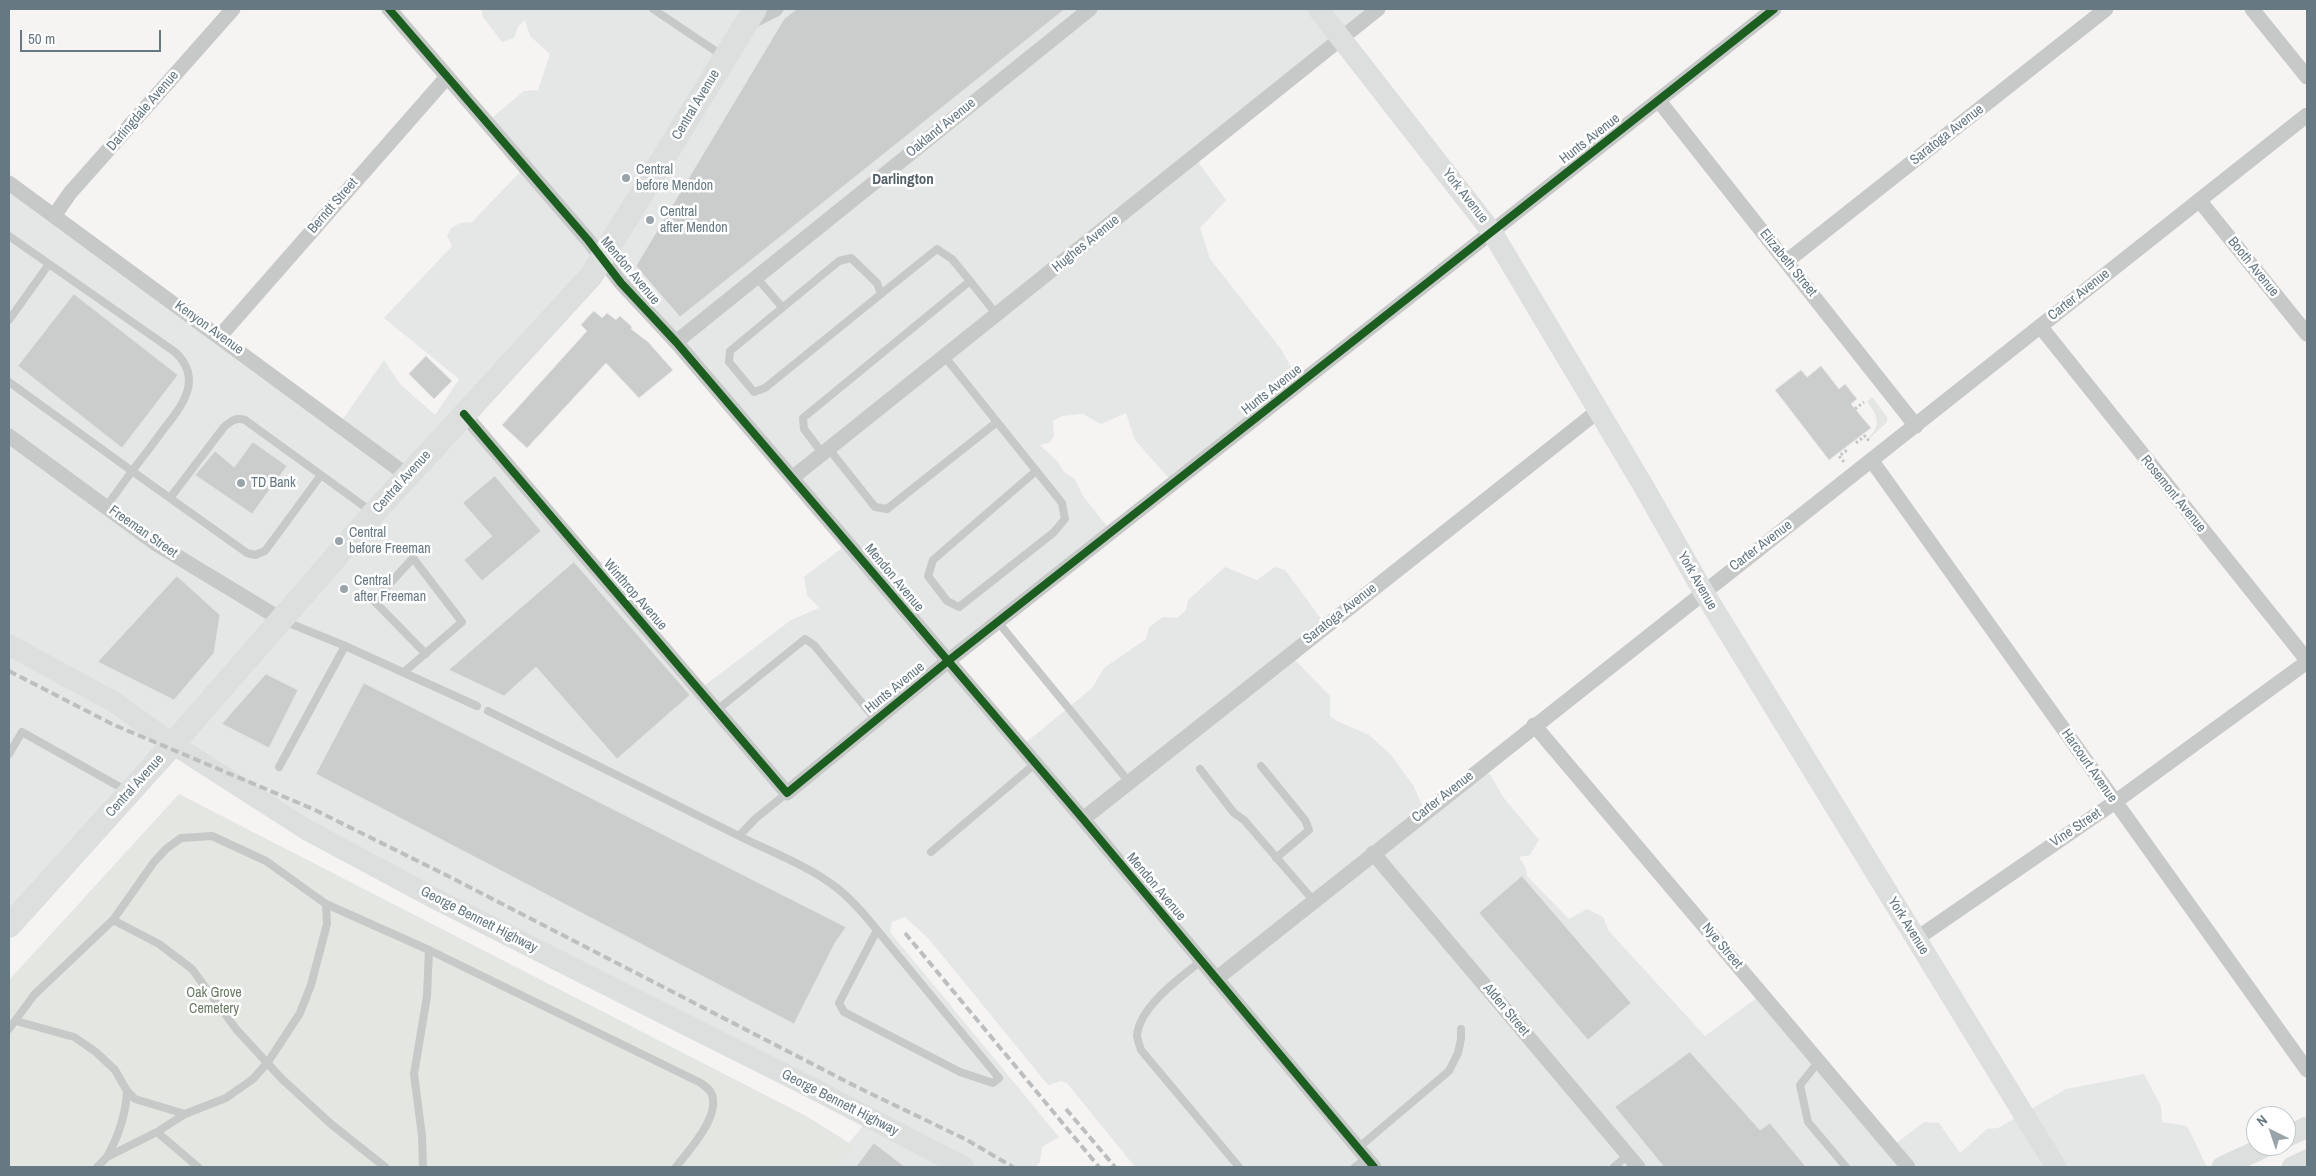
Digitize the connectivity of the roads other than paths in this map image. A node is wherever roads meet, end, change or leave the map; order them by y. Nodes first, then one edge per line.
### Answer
1 (233, 9) edge
2 (389, 9) edge
3 (653, 9) edge
4 (776, 9) edge
5 (1090, 9) edge
6 (1318, 9) edge
7 (1378, 9) edge
8 (1774, 9) edge
9 (2106, 9) edge
10 (2252, 9) edge
11 (750, 17) edge
12 (1341, 39) junction
13 (725, 57) junction
14 (447, 77) junction
15 (2307, 77) edge
16 (1658, 101) junction
17 (2307, 115) edge
18 (9, 183) edge
19 (2199, 200) junction
20 (54, 216) junction
21 (1492, 232) junction
22 (9, 236) edge
23 (602, 260) junction
24 (1787, 261) junction
25 (49, 264) junction
26 (756, 277) junction
27 (970, 281) junction
28 (881, 294) junction
29 (782, 307) junction
30 (997, 315) junction
31 (9, 320) edge
32 (2040, 326) junction
33 (2307, 334) edge
34 (220, 336) junction
35 (676, 342) junction
36 (944, 357) junction
37 (9, 382) edge
38 (1598, 411) junction
39 (464, 414) junction
40 (997, 422) junction
41 (1916, 426) junction
42 (9, 436) edge
43 (826, 451) junction
44 (1872, 461) junction
45 (132, 471) junction
46 (1036, 471) junction
47 (321, 475) junction
48 (408, 476) junction
49 (792, 478) junction
50 (170, 498) junction
51 (106, 507) junction
52 (374, 513) junction
53 (1703, 591) junction
54 (282, 620) junction
55 (998, 622) junction
56 (9, 645) edge
57 (346, 646) junction
58 (426, 654) junction
59 (948, 661) junction
60 (2307, 661) edge
61 (404, 672) junction
62 (477, 706) dead end
63 (717, 710) junction
64 (488, 711) dead end
65 (876, 720) junction
66 (1534, 725) junction
67 (173, 744) junction
68 (9, 754) edge
69 (1036, 763) junction
70 (1261, 766) dead end
71 (279, 767) dead end
72 (1200, 769) dead end
73 (1128, 782) junction
74 (129, 792) junction
75 (787, 793) junction
76 (2115, 802) junction
77 (1083, 818) junction
78 (739, 836) junction
79 (930, 852) dead end
80 (1373, 853) junction
81 (1276, 858) junction
82 (1313, 900) junction
83 (326, 904) junction
84 (113, 920) junction
85 (9, 926) edge
86 (877, 930) junction
87 (1916, 938) junction
88 (429, 950) junction
89 (1201, 961) junction
90 (1216, 978) junction
91 (16, 1021) junction
92 (9, 1029) edge
93 (1461, 1029) dead end
94 (1819, 1061) junction
95 (268, 1062) junction
96 (2307, 1070) edge
97 (127, 1091) junction
98 (186, 1114) junction
99 (157, 1132) junction
100 (1628, 1155) junction
101 (2246, 1156) edge
102 (107, 1157) junction
103 (1364, 1160) edge
104 (2307, 1160) edge
105 (97, 1167) edge
106 (198, 1167) edge
107 (385, 1167) edge
108 (423, 1167) edge
109 (676, 1167) edge
110 (964, 1167) edge
111 (1239, 1167) edge
112 (1614, 1167) edge
113 (1638, 1167) edge
114 (1846, 1167) edge
115 (1908, 1167) edge
116 (2056, 1167) edge
117 (2222, 1167) edge
118 (2292, 1167) edge

1 - 20 street, Darlingdale Avenue
2 - 14 street, Mendon Avenue
3 - 13 lane
4 - 11 street
5 - 26 street, Oakland Avenue
6 - 12 street, York Avenue
7 - 12 street, Hughes Avenue
8 - 16 street, Hunts Avenue
9 - 24 street, Saratoga Avenue
10 - 15 street
11 - 13 main road, Central Avenue
12 - 21 street, York Avenue
12 - 30 street, Hughes Avenue
13 - 23 main road, Central Avenue
14 - 23 street, Mendon Avenue
14 - 34 street, Berndt Street
16 - 21 street, Hunts Avenue
16 - 24 street, Elizabeth Street
17 - 19 street, Carter Avenue
18 - 20 street, Kenyon Avenue
19 - 32 street, Carter Avenue
19 - 33 street, Booth Avenue
20 - 34 street, Kenyon Avenue
21 - 38 street, York Avenue
21 - 55 street, Hunts Avenue
22 - 25 lane
23 - 35 street, Mendon Avenue
23 - 39 main road, Central Avenue
24 - 41 street, Elizabeth Street
25 - 31 lane
25 - 45 lane
26 - 29 lane
26 - 35 street, Oakland Avenue
27 - 28 lane
27 - 30 lane
27 - 43 lane
28 - 29 lane
28 - 29 lane
30 - 36 street, Hughes Avenue
32 - 41 street, Carter Avenue
32 - 60 street, Rosemont Avenue
34 - 48 street, Kenyon Avenue
35 - 49 street, Mendon Avenue
36 - 40 lane
36 - 43 street, Hughes Avenue
37 - 45 lane
38 - 53 street, York Avenue
38 - 73 street, Saratoga Avenue
39 - 48 main road, Central Avenue
39 - 63 street, Winthrop Avenue
40 - 43 lane
40 - 46 lane
41 - 44 street, Carter Avenue
42 - 51 street, Freeman Street
43 - 49 street, Hughes Avenue
44 - 53 street, Carter Avenue
44 - 76 street, Harcourt Avenue
45 - 50 lane
45 - 51 lane
46 - 46 lane
47 - 50 lane
47 - 50 lane
47 - 52 lane
48 - 52 main road, Central Avenue
49 - 59 street, Mendon Avenue
51 - 54 street, Freeman Street
52 - 54 main road, Central Avenue
53 - 66 street, Carter Avenue
53 - 87 street, York Avenue
54 - 57 lane
54 - 67 main road, Central Avenue
55 - 59 street, Hunts Avenue
55 - 73 lane
56 - 67 street, George Bennett Highway
57 - 61 lane
57 - 71 lane
58 - 58 lane
58 - 61 lane
59 - 65 street, Hunts Avenue
59 - 69 street, Mendon Avenue
60 - 76 street, Vine Street
61 - 62 lane
63 - 65 lane
63 - 75 street, Winthrop Avenue
64 - 78 lane
65 - 75 street, Hunts Avenue
66 - 80 street, Carter Avenue
66 - 94 street, Nye Street
67 - 74 main road, Central Avenue
67 - 110 street, George Bennett Highway
68 - 74 lane
69 - 77 street, Mendon Avenue
69 - 79 lane
70 - 81 lane
72 - 81 lane
73 - 77 street, Saratoga Avenue
74 - 85 main road, Central Avenue
75 - 78 lane
76 - 87 street, Vine Street
76 - 96 street, Harcourt Avenue
77 - 89 street, Mendon Avenue
78 - 86 lane
80 - 82 street, Carter Avenue
80 - 100 street, Alden Street
81 - 82 lane
82 - 90 street, Carter Avenue
83 - 84 lane
83 - 88 lane
83 - 95 lane
84 - 91 lane
84 - 95 lane
86 - 86 lane
87 - 116 street, York Avenue
88 - 108 lane
88 - 109 lane
89 - 90 street, Mendon Avenue
89 - 111 lane
90 - 103 street, Mendon Avenue
91 - 92 lane
91 - 97 lane
93 - 103 lane
94 - 114 lane
94 - 115 street, Nye Street
95 - 98 lane
95 - 107 lane
97 - 98 lane
97 - 102 lane
98 - 99 lane
99 - 102 lane
99 - 106 lane
100 - 112 lane
100 - 113 street, Alden Street
101 - 117 street
102 - 105 lane
104 - 118 street

